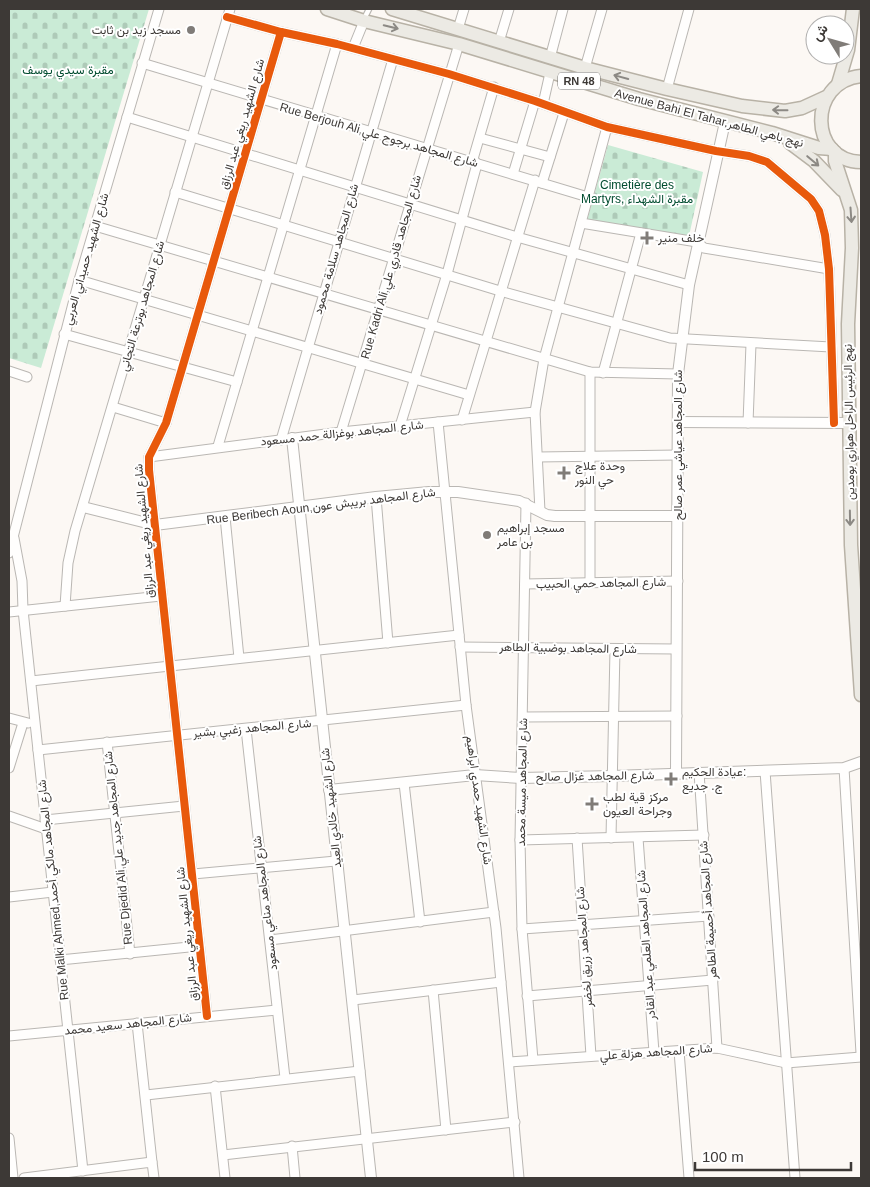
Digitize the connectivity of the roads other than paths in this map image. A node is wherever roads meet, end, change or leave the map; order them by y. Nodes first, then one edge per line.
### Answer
1 (159, 9) edge
2 (392, 9) edge
3 (464, 9) edge
4 (509, 9) edge
5 (563, 9) edge
6 (602, 9) edge
7 (690, 9) edge
8 (853, 9) edge
9 (336, 10) edge
10 (228, 13) edge
11 (366, 15) edge
12 (458, 29) junction
13 (281, 32) junction
14 (499, 42) junction
15 (337, 44) junction
16 (459, 44) junction
17 (353, 48) junction
18 (550, 58) junction
19 (393, 59) junction
20 (142, 63) junction
21 (585, 68) junction
22 (550, 73) junction
23 (449, 74) junction
24 (861, 76) edge
25 (208, 84) junction
26 (838, 84) junction
27 (494, 87) junction
28 (667, 90) junction
29 (826, 97) junction
30 (261, 100) junction
31 (539, 102) junction
32 (564, 112) junction
33 (316, 116) junction
34 (127, 117) junction
35 (725, 122) junction
36 (607, 127) junction
37 (371, 132) junction
38 (772, 134) junction
39 (192, 137) junction
40 (480, 138) junction
41 (425, 149) junction
42 (520, 149) junction
43 (716, 151) junction
44 (834, 151) junction
45 (246, 154) junction
46 (550, 157) junction
47 (861, 162) edge
48 (477, 164) junction
49 (300, 170) junction
50 (513, 174) junction
51 (539, 181) junction
52 (355, 186) junction
53 (175, 192) junction
54 (847, 196) junction
55 (588, 197) junction
56 (409, 202) junction
57 (230, 208) junction
58 (462, 220) junction
59 (284, 223) junction
60 (581, 223) junction
61 (95, 226) junction
62 (641, 233) junction
63 (516, 237) junction
64 (339, 240) junction
65 (697, 242) junction
66 (159, 245) junction
67 (573, 253) junction
68 (394, 257) junction
69 (213, 262) junction
70 (632, 268) junction
71 (830, 269) junction
72 (447, 274) junction
73 (268, 278) junction
74 (79, 280) junction
75 (689, 285) junction
76 (500, 291) junction
77 (323, 294) junction
78 (144, 300) junction
79 (559, 307) junction
80 (378, 311) junction
81 (197, 316) junction
82 (617, 324) junction
83 (431, 327) junction
84 (252, 332) junction
85 (64, 334) junction
86 (681, 340) junction
87 (485, 342) junction
88 (751, 344) junction
89 (831, 347) junction
90 (307, 349) junction
91 (129, 352) junction
92 (544, 359) junction
93 (362, 365) junction
94 (183, 367) junction
95 (9, 371) edge
96 (590, 372) junction
97 (603, 373) junction
98 (678, 374) junction
99 (27, 377) dead end
100 (415, 380) junction
101 (238, 382) junction
102 (470, 395) junction
103 (113, 407) junction
104 (535, 412) junction
105 (462, 420) junction
106 (438, 422) junction
107 (678, 422) junction
108 (166, 423) junction
109 (748, 423) junction
110 (834, 423) junction
111 (848, 423) junction
112 (400, 426) junction
113 (341, 432) junction
114 (292, 438) junction
115 (281, 440) junction
116 (218, 446) junction
117 (590, 455) junction
118 (678, 455) junction
119 (149, 457) junction
120 (538, 457) junction
121 (443, 492) junction
122 (376, 497) junction
123 (526, 503) junction
124 (82, 507) junction
125 (300, 508) junction
126 (540, 511) junction
127 (678, 516) junction
128 (225, 517) junction
129 (591, 518) junction
130 (155, 525) junction
131 (14, 538) junction
132 (856, 545) edge
133 (9, 553) edge
134 (856, 568) edge
135 (678, 581) junction
136 (590, 583) junction
137 (525, 584) junction
138 (161, 596) junction
139 (65, 606) junction
140 (23, 610) junction
141 (9, 612) edge
142 (459, 635) junction
143 (388, 643) junction
144 (460, 647) junction
145 (525, 648) junction
146 (315, 649) junction
147 (616, 649) junction
148 (676, 649) junction
149 (239, 658) junction
150 (170, 666) junction
151 (31, 680) junction
152 (861, 695) edge
153 (466, 705) junction
154 (677, 716) junction
155 (522, 717) junction
156 (614, 717) junction
157 (9, 718) edge
158 (35, 722) junction
159 (322, 722) junction
160 (23, 723) junction
161 (246, 728) junction
162 (177, 735) junction
163 (107, 742) junction
164 (38, 750) junction
165 (861, 762) edge
166 (9, 768) edge
167 (844, 768) junction
168 (765, 771) junction
169 (699, 772) junction
170 (676, 774) junction
171 (475, 775) junction
172 (612, 776) junction
173 (521, 778) junction
174 (404, 783) junction
175 (329, 790) junction
176 (184, 806) junction
177 (115, 813) junction
178 (9, 816) edge
179 (46, 825) junction
180 (704, 835) junction
181 (577, 838) junction
182 (611, 838) junction
183 (638, 838) junction
184 (520, 840) junction
185 (336, 861) junction
186 (261, 869) junction
187 (193, 874) junction
188 (52, 892) junction
189 (9, 897) edge
190 (494, 912) junction
191 (709, 916) junction
192 (643, 920) junction
193 (420, 922) junction
194 (582, 925) junction
195 (522, 929) junction
196 (344, 930) junction
197 (270, 940) junction
198 (199, 946) junction
199 (130, 954) junction
200 (60, 960) junction
201 (713, 980) junction
202 (501, 982) junction
203 (648, 986) junction
204 (433, 990) junction
205 (587, 990) junction
206 (527, 996) junction
207 (352, 1000) junction
208 (277, 1010) junction
209 (207, 1016) junction
210 (137, 1023) junction
211 (68, 1030) junction
212 (9, 1036) edge
213 (717, 1048) junction
214 (679, 1051) junction
215 (654, 1052) junction
216 (861, 1053) edge
217 (591, 1056) junction
218 (861, 1057) edge
219 (533, 1060) junction
220 (508, 1062) junction
221 (786, 1063) junction
222 (360, 1071) junction
223 (285, 1078) junction
224 (215, 1086) junction
225 (146, 1095) junction
226 (515, 1122) junction
227 (446, 1130) junction
228 (9, 1138) edge
229 (367, 1138) junction
230 (292, 1146) junction
231 (223, 1155) junction
232 (152, 1162) junction
233 (83, 1171) junction
234 (13, 1178) edge
235 (24, 1178) edge
236 (154, 1178) edge
237 (225, 1178) edge
238 (295, 1178) edge
239 (371, 1178) edge
240 (520, 1178) edge
241 (689, 1178) edge
242 (795, 1178) edge

1 - 20 street, شارع الشهيد حميداني العربي
2 - 12 main road, Avenue Bahi El Tahar,نهج باهي الطاهر / RN 48
3 - 12 street
4 - 14 street
5 - 18 street
6 - 21 street
7 - 28 street
8 - 26 main road
9 - 11 main road, Avenue Bahi El Tahar,نهج باهي الطاهر / RN 48
10 - 13 street
10 - 25 street, شارع المجاهد بوترعة التجاني
11 -> 16 main road, Avenue Bahi El Tahar,نهج باهي الطاهر / RN 48
11 - 17 street
12 - 14 main road, Avenue Bahi El Tahar,نهج باهي الطاهر / RN 48
13 - 15 street
13 - 30 street, شارع الشهيد ريغي عبد الرزاق
14 - 18 main road, Avenue Bahi El Tahar,نهج باهي الطاهر / RN 48
15 - 17 street
15 - 33 street
16 - 22 main road, Avenue Bahi El Tahar,نهج باهي الطاهر / RN 48
16 - 23 street, Rue Kadri Ali,شارع المجاهد قادري علي
17 - 19 street
18 - 21 main road, Avenue Bahi El Tahar,نهج باهي الطاهر / RN 48
19 - 23 street
19 - 37 street, شارع المجاهد سلامة محمود
20 - 25 street, Rue Berjouh Ali,شارع المجاهد برجوح علي
20 - 34 street, شارع الشهيد حميداني العربي
28 -> 21 main road, Avenue Bahi El Tahar,نهج باهي الطاهر / RN 48
22 - 31 street
22 - 35 main road, Avenue Bahi El Tahar,نهج باهي الطاهر / RN 48
23 - 27 street
23 - 41 street, Rue Kadri Ali,شارع المجاهد قادري علي
24 - 26 main road
25 - 30 street, Rue Berjouh Ali,شارع المجاهد برجوح علي
25 - 39 street, شارع المجاهد بوترعة التجاني
26 - 29 main road
27 - 31 street
27 - 40 street
29 -> 28 main road, Avenue Bahi El Tahar,نهج باهي الطاهر / RN 48
29 - 44 main road, نهج الرئيس الراحل هواري بومدين
30 - 33 street, Rue Berjouh Ali,شارع المجاهد برجوح علي
30 - 45 street, شارع الشهيد ريغي عبد الرزاق
31 - 32 street
31 - 42 street
32 - 36 street
32 - 46 street
33 - 37 street, Rue Berjouh Ali,شارع المجاهد برجوح علي
33 - 49 street
34 - 39 street
34 - 61 street, شارع الشهيد حميداني العربي
35 - 38 main road, Avenue Bahi El Tahar,نهج باهي الطاهر / RN 48
35 - 43 street, شارع المجاهد عياشي عمر صالح
36 - 43 street
36 - 55 street
37 - 41 street, Rue Berjouh Ali,شارع المجاهد برجوح علي
37 - 52 street, شارع المجاهد سلامة محمود
38 - 44 main road, Avenue Bahi El Tahar,نهج باهي الطاهر / RN 48
38 -> 54 main road
39 - 45 street
39 - 53 street, شارع المجاهد بوترعة التجاني
40 - 42 street
40 - 48 street
41 - 48 street, Rue Berjouh Ali,شارع المجاهد برجوح علي
41 - 56 street, Rue Kadri Ali,شارع المجاهد قادري علي
42 - 46 street
42 - 50 street
43 - 65 street, شارع المجاهد عياشي عمر صالح
43 - 71 street
44 - 47 main road, Avenue Bahi El Tahar,نهج باهي الطاهر
44 - 54 main road, نهج الرئيس الراحل هواري بومدين
45 - 49 street
45 - 57 street, شارع الشهيد ريغي عبد الرزاق
46 - 51 street
48 - 50 street, Rue Berjouh Ali,شارع المجاهد برجوح علي
48 - 58 street
49 - 52 street
49 - 59 street
50 - 51 street, Rue Berjouh Ali,شارع المجاهد برجوح علي
51 - 55 street, Rue Berjouh Ali,شارع المجاهد برجوح علي
51 - 63 street
52 - 56 street
52 - 64 street, شارع المجاهد سلامة محمود
53 - 57 street
53 - 66 street, شارع المجاهد بوترعة التجاني
54 -> 111 main road, نهج الرئيس الراحل هواري بومدين
55 - 60 street
56 - 58 street
56 - 68 street, Rue Kadri Ali,شارع المجاهد قادري علي
57 - 59 street
57 - 69 street, شارع الشهيد ريغي عبد الرزاق
58 - 63 street
58 - 72 street
59 - 64 street
59 - 73 street
60 - 62 street
60 - 67 street
61 - 66 street
61 - 74 street, شارع الشهيد حميداني العربي
62 - 65 street
62 - 70 street
63 - 67 street
63 - 76 street
64 - 68 street
64 - 77 street, شارع المجاهد سلامة محمود
65 - 71 street
65 - 75 street, شارع المجاهد عياشي عمر صالح
66 - 69 street
66 - 78 street, شارع المجاهد بوترعة التجاني
67 - 70 street
67 - 79 street
68 - 72 street
68 - 80 street, Rue Kadri Ali,شارع المجاهد قادري علي
69 - 73 street
69 - 81 street, شارع الشهيد ريغي عبد الرزاق
70 - 75 street
70 - 82 street
71 - 89 street
72 - 76 street
72 - 83 street
73 - 77 street
73 - 84 street
74 - 78 street
74 - 85 street, شارع الشهيد حميداني العربي
75 - 86 street, شارع المجاهد عياشي عمر صالح
76 - 79 street
76 - 87 street
77 - 80 street
77 - 90 street, شارع المجاهد سلامة محمود
78 - 81 street
78 - 91 street, شارع المجاهد بوترعة التجاني
79 - 82 street
79 - 92 street
80 - 83 street
80 - 93 street, Rue Kadri Ali,شارع المجاهد قادري علي
81 - 84 street
81 - 94 street, شارع الشهيد ريغي عبد الرزاق
82 - 86 street
82 - 97 street
83 - 87 street
83 - 100 street
84 - 90 street
84 - 101 street
85 - 91 street
85 - 131 street, شارع الشهيد حميداني العربي
86 - 88 street
86 - 98 street, شارع المجاهد عياشي عمر صالح
87 - 92 street
87 - 102 street
88 - 89 street
88 - 109 street
89 - 110 street
90 - 93 street
90 - 115 street, شارع المجاهد سلامة محمود
91 - 94 street
91 - 103 street, شارع المجاهد بوترعة التجاني
92 - 96 street
92 - 104 street
93 - 100 street
93 - 113 street, Rue Kadri Ali,شارع المجاهد قادري علي
94 - 101 street
94 - 108 street, شارع الشهيد ريغي عبد الرزاق
95 - 99 street
96 - 97 street
96 - 117 street
97 - 98 street
98 - 107 street, شارع المجاهد عياشي عمر صالح
100 - 102 street
100 - 112 street
101 - 116 street
102 - 105 street
103 - 108 street
103 - 124 street, شارع المجاهد بوترعة التجاني
104 - 105 street, شارع المجاهد بوغزالة حمد مسعود
104 - 120 street
105 - 106 street, شارع المجاهد بوغزالة حمد مسعود
106 - 112 street, شارع المجاهد بوغزالة حمد مسعود
106 - 121 street, شارع الشهيد حمدي ابراهيم
107 - 109 street
107 - 118 street, شارع المجاهد عياشي عمر صالح
108 - 119 street, شارع الشهيد ريغي عبد الرزاق
109 - 110 street
110 - 111 street
111 -> 132 main road, نهج الرئيس الراحل هواري بومدين
112 - 113 street, شارع المجاهد بوغزالة حمد مسعود
113 - 114 street, شارع المجاهد بوغزالة حمد مسعود
114 - 115 street, شارع المجاهد بوغزالة حمد مسعود
114 - 125 street, شارع الشهيد خالدي العيد
115 - 116 street, شارع المجاهد بوغزالة حمد مسعود
116 - 119 street, شارع المجاهد بوغزالة حمد مسعود
117 - 118 street
117 - 120 street
117 - 129 street
118 - 127 street, شارع المجاهد عياشي عمر صالح
119 - 130 street, شارع الشهيد ريغي عبد الرزاق
120 - 126 street
121 - 122 street, Rue Beribech Aoun,شارع المجاهد بريبش عون
121 - 123 street, Rue Beribech Aoun,شارع المجاهد بريبش عون
121 - 142 street, شارع الشهيد حمدي ابراهيم
122 - 125 street, Rue Beribech Aoun,شارع المجاهد بريبش عون
122 - 143 street
123 - 126 street, Rue Beribech Aoun,شارع المجاهد بريبش عون
123 - 137 street, شارع المجاهد ميسة محمد
124 - 130 street, Rue Beribech Aoun,شارع المجاهد بريبش عون
124 - 139 street, شارع المجاهد بوترعة التجاني
125 - 128 street, Rue Beribech Aoun,شارع المجاهد بريبش عون
125 - 146 street, شارع الشهيد خالدي العيد
126 - 129 street, Rue Beribech Aoun,شارع المجاهد بريبش عون
127 - 129 street, Rue Beribech Aoun,شارع المجاهد بريبش عون
127 - 135 street, شارع المجاهد عياشي عمر صالح
128 - 130 street, Rue Beribech Aoun,شارع المجاهد بريبش عون
128 - 149 street
129 - 136 street
130 - 138 street, شارع الشهيد ريغي عبد الرزاق
131 - 133 street
131 - 140 street, Rue Malki Ahmed,شارع المجاهد مالكي أحمد
132 - 134 main road, نهج الرئيس الراحل هواري بومدين
134 - 152 main road, نهج الرئيس الراحل هواري بومدين
135 - 136 street, شارع المجاهد حمي الحبيب
135 - 148 street, شارع المجاهد عياشي عمر صالح
136 - 137 street, شارع المجاهد حمي الحبيب
137 - 145 street, شارع المجاهد ميسة محمد
138 - 139 street
138 - 150 street, شارع الشهيد ريغي عبد الرزاق
139 - 140 street
140 - 141 street
140 - 151 street, Rue Malki Ahmed,شارع المجاهد مالكي أحمد
142 - 143 street
142 - 144 street, شارع الشهيد حمدي ابراهيم
143 - 146 street
144 - 145 street, شارع المجاهد بوضبية الطاهر
144 - 153 street, شارع الشهيد حمدي ابراهيم
145 - 147 street, شارع المجاهد بوضبية الطاهر
145 - 155 street, شارع المجاهد ميسة محمد
146 - 149 street
146 - 159 street, شارع الشهيد خالدي العيد
147 - 148 street, شارع المجاهد بوضبية الطاهر
147 - 156 street
148 - 154 street, شارع المجاهد عياشي عمر صالح
149 - 150 street
150 - 151 street
150 - 162 street, شارع الشهيد ريغي عبد الرزاق
151 - 158 street, Rue Malki Ahmed,شارع المجاهد مالكي أحمد
153 - 159 street, شارع المجاهد زغبي بشير
153 - 171 street, شارع الشهيد حمدي ابراهيم
154 - 156 street
154 - 170 street, شارع المجاهد عياشي عمر صالح
155 - 156 street
155 - 173 street, شارع المجاهد ميسة محمد
156 - 172 street
157 - 160 street
158 - 160 street
158 - 164 street, Rue Malki Ahmed,شارع المجاهد مالكي أحمد
159 - 161 street, شارع المجاهد زغبي بشير
159 - 175 street, شارع الشهيد خالدي العيد
160 - 166 street
161 - 162 street, شارع المجاهد زغبي بشير
161 - 186 street, شارع المجاهد مناعي مسعود
162 - 163 street, شارع المجاهد زغبي بشير
162 - 176 street, شارع الشهيد ريغي عبد الرزاق
163 - 164 street, شارع المجاهد زغبي بشير
163 - 177 street, Rue Djedid Ali,شارع المجاهد جديد علي
164 - 179 street, Rue Malki Ahmed,شارع المجاهد مالكي أحمد
165 - 167 street, شارع المجاهد غزال صالح
167 - 168 street, شارع المجاهد غزال صالح
167 - 216 street
168 - 169 street, شارع المجاهد غزال صالح
168 - 221 street
169 - 170 street, شارع المجاهد غزال صالح
169 - 180 street, شارع المجاهد أحميمة الطاهر
170 - 172 street, شارع المجاهد غزال صالح
171 - 173 street, شارع المجاهد غزال صالح
171 - 174 street, شارع المجاهد غزال صالح
171 - 190 street, شارع الشهيد حمدي ابراهيم
172 - 173 street, شارع المجاهد غزال صالح
172 - 182 street
173 - 184 street, شارع المجاهد ميسة محمد
174 - 175 street, شارع المجاهد غزال صالح
174 - 193 street
175 - 185 street, شارع الشهيد خالدي العيد
176 - 177 street
176 - 187 street, شارع الشهيد ريغي عبد الرزاق
177 - 179 street
177 - 199 street, Rue Djedid Ali,شارع المجاهد جديد علي
178 - 179 street
179 - 188 street, Rue Malki Ahmed,شارع المجاهد مالكي أحمد
180 - 183 street
180 - 191 street, شارع المجاهد أحميمة الطاهر
181 - 182 street
181 - 184 street
181 - 194 street, شارع المجاهد زريق لخضر
182 - 183 street
183 - 192 street, شارع المجاهد العلمي عبد القادر
184 - 195 street, شارع المجاهد ميسة محمد
185 - 186 street
185 - 196 street, شارع الشهيد خالدي العيد
186 - 187 street
186 - 197 street, شارع المجاهد مناعي مسعود
187 - 198 street, شارع الشهيد ريغي عبد الرزاق
188 - 189 street
188 - 200 street, Rue Malki Ahmed,شارع المجاهد مالكي أحمد
190 - 193 street
190 - 202 street, شارع الشهيد حمدي ابراهيم
191 - 192 street
191 - 201 street, شارع المجاهد أحميمة الطاهر
192 - 194 street
192 - 203 street, شارع المجاهد العلمي عبد القادر
193 - 196 street
194 - 195 street
194 - 205 street, شارع المجاهد زريق لخضر
195 - 206 street, شارع المجاهد ميسة محمد
196 - 197 street
196 - 207 street, شارع الشهيد خالدي العيد
197 - 208 street, شارع المجاهد مناعي مسعود
198 - 199 street
198 - 209 street, شارع الشهيد ريغي عبد الرزاق
199 - 200 street
200 - 211 street, Rue Malki Ahmed,شارع المجاهد مالكي أحمد
201 - 203 street
201 - 213 street, شارع المجاهد أحميمة الطاهر
202 - 204 street
202 - 220 street, شارع الشهيد حمدي ابراهيم
203 - 205 street
203 - 215 street, شارع المجاهد العلمي عبد القادر
204 - 207 street
204 - 227 street
205 - 206 street
205 - 217 street, شارع المجاهد زريق لخضر
206 - 219 street, شارع المجاهد ميسة محمد
207 - 222 street, شارع الشهيد خالدي العيد
208 - 209 street, شارع المجاهد سعيد محمد
208 - 223 street, شارع المجاهد مناعي مسعود
209 - 210 street, شارع المجاهد سعيد محمد
210 - 211 street, شارع المجاهد سعيد محمد
210 - 225 street
211 - 212 street, شارع المجاهد سعيد محمد
211 - 233 street, Rue Malki Ahmed,شارع المجاهد مالكي أحمد
213 - 214 street, شارع المجاهد هزلة علي
213 - 221 street, شارع المجاهد هزلة علي
214 - 215 street, شارع المجاهد هزلة علي
214 - 241 street
215 - 217 street, شارع المجاهد هزلة علي
217 - 219 street, شارع المجاهد هزلة علي
218 - 221 street, شارع المجاهد هزلة علي
219 - 220 street, شارع المجاهد هزلة علي
220 - 226 street, شارع الشهيد حمدي ابراهيم
221 - 242 street
222 - 223 street
222 - 229 street, شارع الشهيد خالدي العيد
223 - 224 street
224 - 225 street
224 - 231 street
225 - 232 street
226 - 227 street
226 - 240 street, شارع الشهيد حمدي ابراهيم
227 - 229 street
228 - 234 street
229 - 230 street
229 - 239 street, شارع الشهيد خالدي العيد
230 - 231 street
230 - 238 street
231 - 237 street
232 - 233 street
232 - 236 street
233 - 235 street

